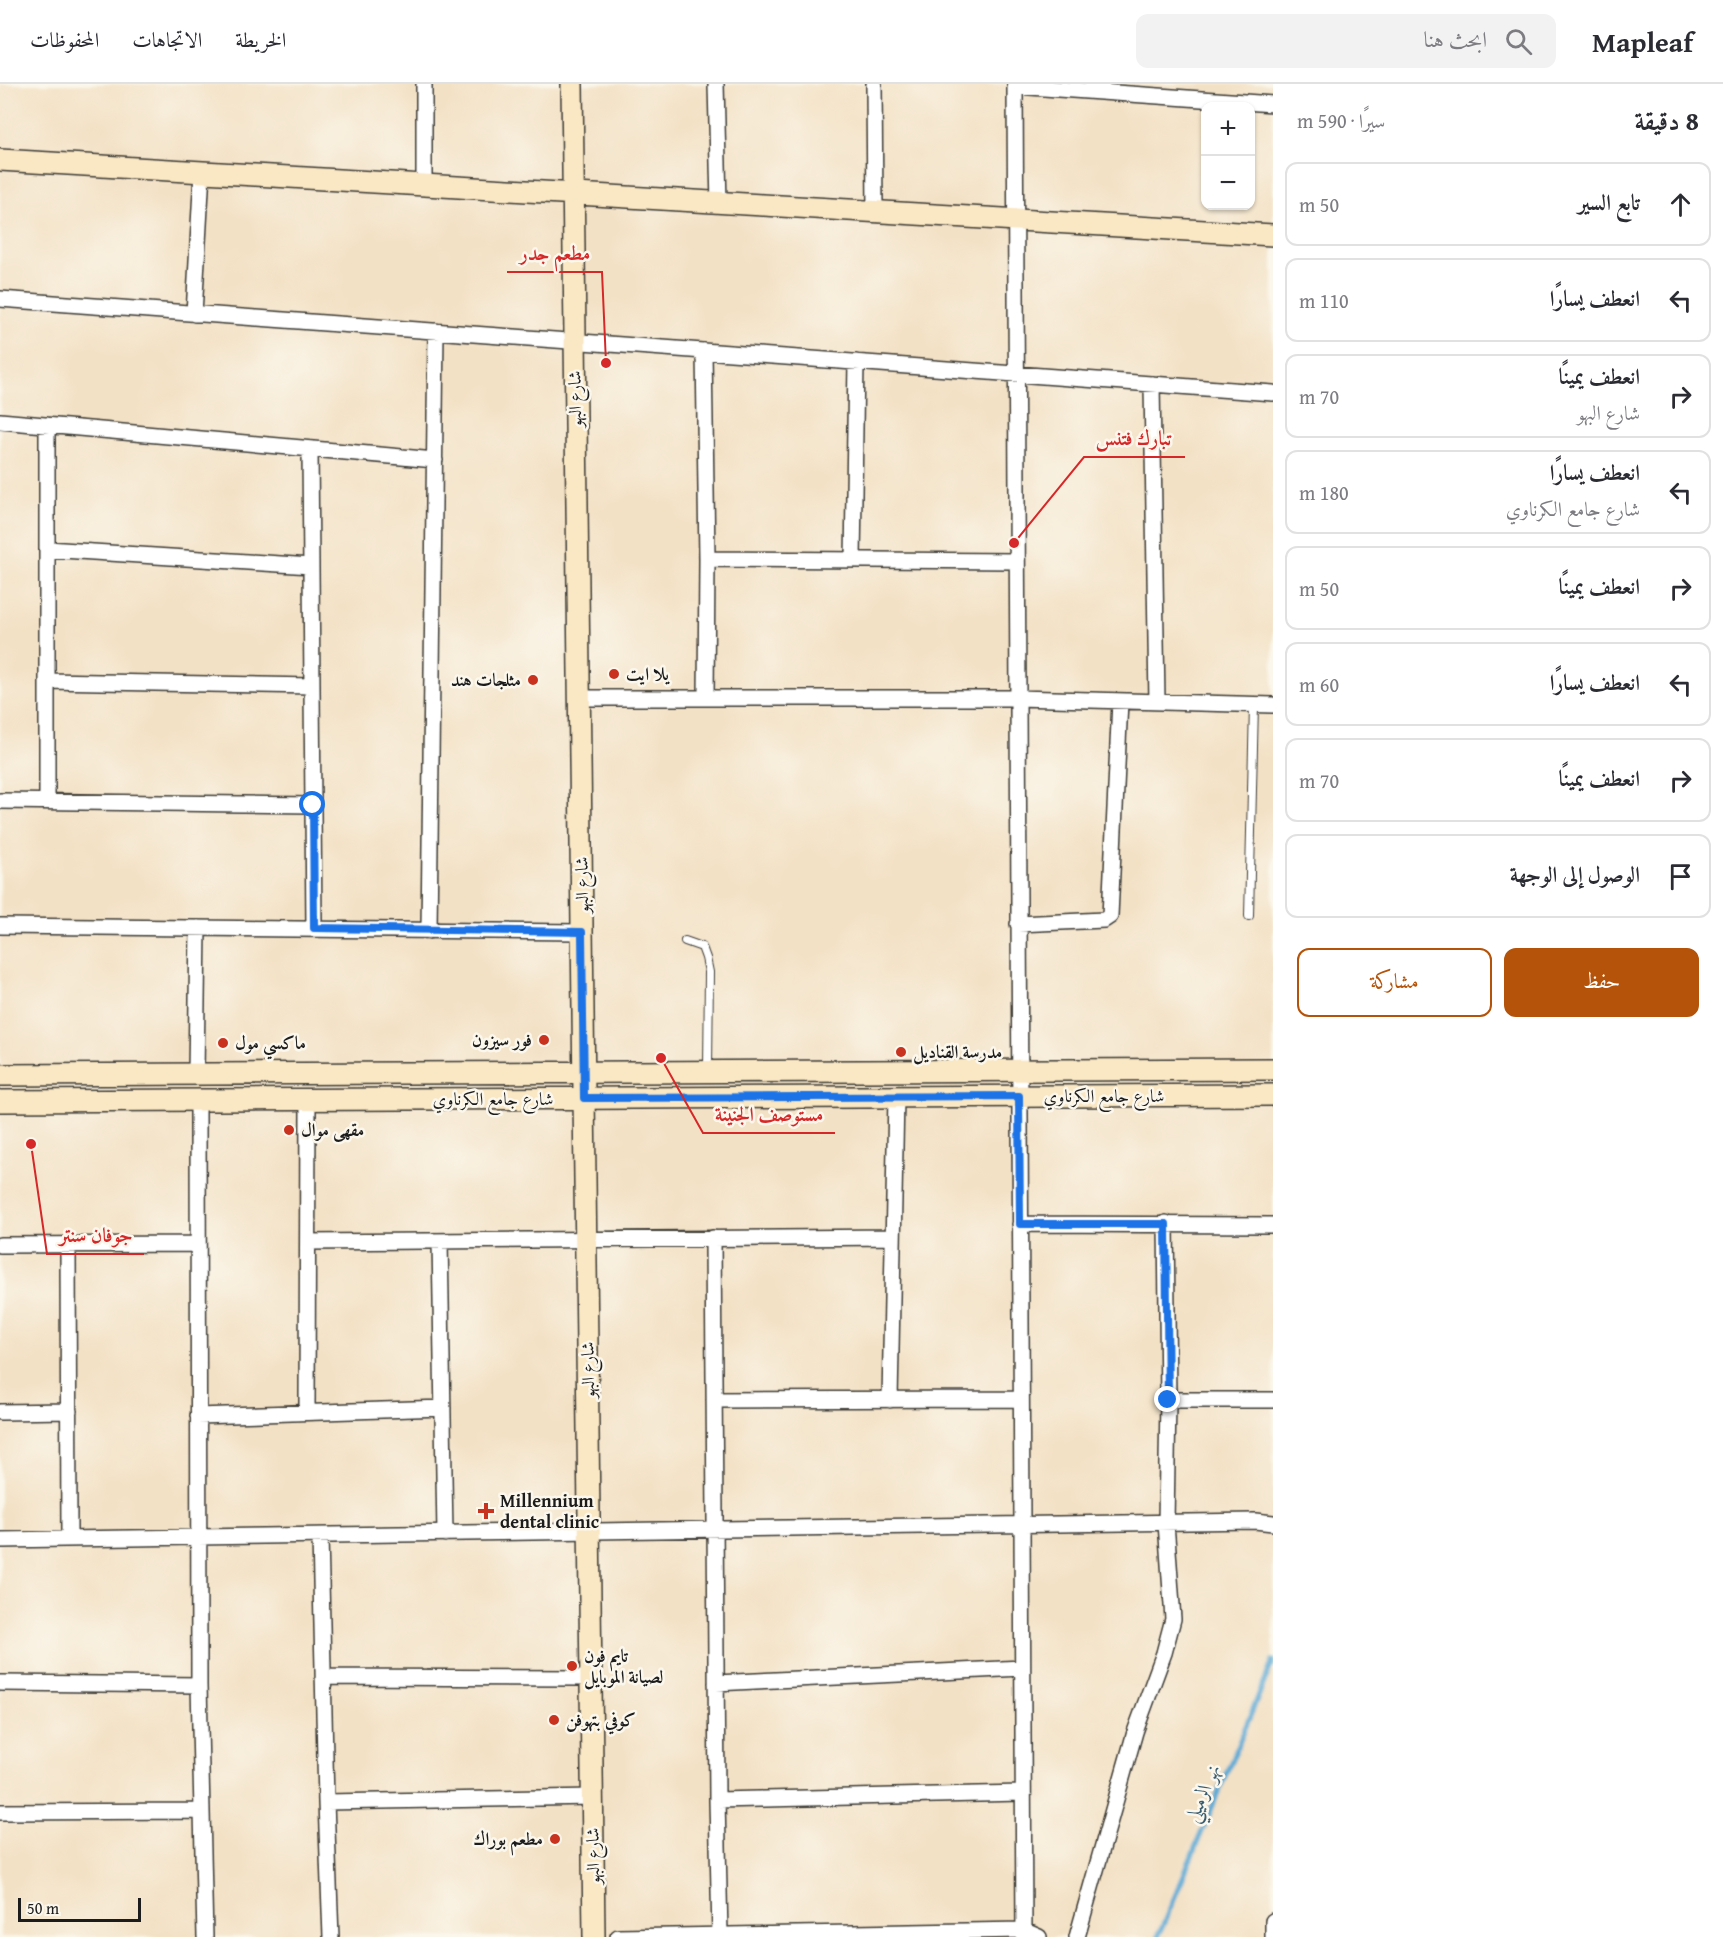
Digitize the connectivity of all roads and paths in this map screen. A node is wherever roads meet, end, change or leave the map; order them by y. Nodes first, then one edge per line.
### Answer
1 (424, 84) edge
2 (572, 84) edge
3 (717, 84) edge
4 (873, 84) edge
5 (1015, 85) edge
6 (1273, 104) edge
7 (0, 160) edge
8 (202, 172) junction
9 (424, 185) junction
10 (573, 194) junction
11 (719, 203) junction
12 (875, 212) junction
13 (1015, 220) junction
14 (1273, 236) edge
15 (0, 299) edge
16 (194, 314) junction
17 (436, 331) junction
18 (574, 342) junction
19 (704, 351) junction
20 (856, 362) junction
21 (1016, 374) junction
22 (1152, 384) junction
23 (1273, 393) edge
24 (0, 421) edge
25 (47, 425) junction
26 (310, 449) junction
27 (435, 460) junction
28 (47, 549) junction
29 (707, 559) junction
30 (853, 560) junction
31 (1017, 561) junction
32 (311, 566) junction
33 (47, 681) junction
34 (312, 686) junction
35 (579, 698) junction
36 (706, 698) junction
37 (1017, 698) junction
38 (1120, 701) junction
39 (1157, 702) junction
40 (1254, 705) junction
41 (1273, 705) edge
42 (0, 801) edge
43 (47, 802) junction
44 (313, 805) junction
45 (1249, 916) dead end
46 (1018, 924) junction
47 (0, 926) edge
48 (198, 928) junction
49 (314, 928) junction
50 (429, 931) junction
51 (582, 932) junction
52 (685, 941) dead end
53 (1273, 1069) edge
54 (1019, 1070) junction
55 (708, 1071) junction
56 (584, 1072) junction
57 (196, 1074) junction
58 (0, 1075) edge
59 (1273, 1095) edge
60 (1019, 1096) junction
61 (896, 1097) junction
62 (584, 1098) junction
63 (198, 1100) junction
64 (308, 1100) junction
65 (0, 1101) edge
66 (1020, 1224) junction
67 (1166, 1224) junction
68 (1273, 1225) edge
69 (893, 1237) junction
70 (713, 1238) junction
71 (586, 1239) junction
72 (440, 1241) junction
73 (308, 1242) junction
74 (198, 1244) junction
75 (0, 1245) edge
76 (68, 1245) junction
77 (1020, 1399) junction
78 (714, 1400) junction
79 (890, 1400) junction
80 (1168, 1400) junction
81 (1273, 1400) edge
82 (443, 1408) junction
83 (69, 1411) junction
84 (0, 1412) edge
85 (307, 1412) junction
86 (198, 1416) junction
87 (1166, 1522) junction
88 (1273, 1523) edge
89 (1021, 1525) junction
90 (715, 1530) junction
91 (590, 1532) junction
92 (445, 1534) junction
93 (320, 1536) junction
94 (69, 1538) junction
95 (198, 1538) junction
96 (0, 1540) edge
97 (1022, 1668) junction
98 (323, 1677) junction
99 (591, 1678) junction
100 (0, 1683) edge
101 (716, 1683) junction
102 (198, 1684) junction
103 (1022, 1793) junction
104 (593, 1797) junction
105 (717, 1800) junction
106 (326, 1802) junction
107 (202, 1811) junction
108 (0, 1812) edge
109 (1273, 1921) edge
110 (1023, 1933) edge
111 (904, 1934) edge
112 (720, 1935) junction
113 (206, 1937) edge
114 (331, 1937) edge
115 (594, 1937) edge
116 (618, 1937) edge
117 (1039, 1937) edge
118 (1077, 1937) edge
119 (1273, 1937) edge

1 - 9 street
2 - 10 street, شارع البهو
3 - 11 street
4 - 12 street
5 - 6 street
5 - 13 street
7 - 8 street
8 - 9 street
8 - 16 street
9 - 10 street
10 - 11 street
10 - 18 street, شارع البهو
11 - 12 street
12 - 13 street
13 - 14 street
13 - 21 street
15 - 16 street
16 - 17 street
17 - 18 street
17 - 27 street
18 - 19 street
18 - 35 street, شارع البهو
19 - 20 street
19 - 29 street
20 - 21 street
20 - 30 street
21 - 22 street
21 - 31 street
22 - 23 street
22 - 39 street
24 - 25 street
25 - 26 street
25 - 28 street
26 - 27 street
26 - 32 street
27 - 50 street
28 - 32 street
28 - 33 street
29 - 30 street
29 - 36 street
30 - 31 street
31 - 37 street
32 - 34 street
33 - 34 street
33 - 43 street
34 - 44 street
35 - 36 street
35 - 51 street, شارع البهو
36 - 37 street
37 - 38 street
37 - 46 street
38 - 39 street
38 - 46 street
39 - 40 street
40 - 41 street
40 - 45 lane
42 - 43 street
43 - 44 street
44 - 49 street
46 - 54 street
47 - 48 street
48 - 49 street
48 - 57 street
49 - 50 street
50 - 51 street
51 - 56 street, شارع البهو
52 - 55 lane
53 - 54 street, شارع جامع الكرناوي
54 - 55 street, شارع جامع الكرناوي
54 - 60 street
55 - 56 street, شارع جامع الكرناوي
56 - 57 street, شارع جامع الكرناوي
56 - 62 street, شارع البهو
57 - 58 street, شارع جامع الكرناوي
59 - 60 street, شارع جامع الكرناوي
60 - 61 street, شارع جامع الكرناوي
60 - 66 street
61 - 62 street, شارع جامع الكرناوي
61 - 69 street
62 - 64 street, شارع جامع الكرناوي
62 - 71 street, شارع البهو
63 - 64 street, شارع جامع الكرناوي
63 - 65 street, شارع جامع الكرناوي
63 - 74 street
64 - 73 street
66 - 67 street
66 - 77 street
67 - 68 street
67 - 80 street
69 - 70 street
69 - 79 street
70 - 71 street
70 - 78 street
71 - 72 street
71 - 91 street, شارع البهو
72 - 73 street
72 - 82 street
73 - 85 street
74 - 76 street
74 - 86 street
75 - 76 street
76 - 83 street
77 - 79 street
77 - 89 street
78 - 79 street
78 - 90 street
80 - 81 street
80 - 87 street
82 - 85 street
82 - 92 street
83 - 84 street
83 - 94 street
85 - 86 street
86 - 95 street
87 - 88 street
87 - 89 street
87 - 118 street
89 - 90 street
89 - 97 street
90 - 91 street
90 - 101 street
91 - 92 street
91 - 99 street, شارع البهو
92 - 93 street
93 - 95 street
93 - 98 street
94 - 95 street
94 - 96 street
95 - 102 street
97 - 101 street
97 - 103 street
98 - 99 street
98 - 106 street
99 - 104 street, شارع البهو
100 - 102 street
101 - 105 street
102 - 107 street
103 - 105 street
103 - 110 street
104 - 106 street
104 - 115 street, شارع البهو
105 - 112 street
106 - 114 street
107 - 108 street
107 - 113 street
109 - 119 street
110 - 111 street
110 - 117 street
111 - 112 street
112 - 116 street

